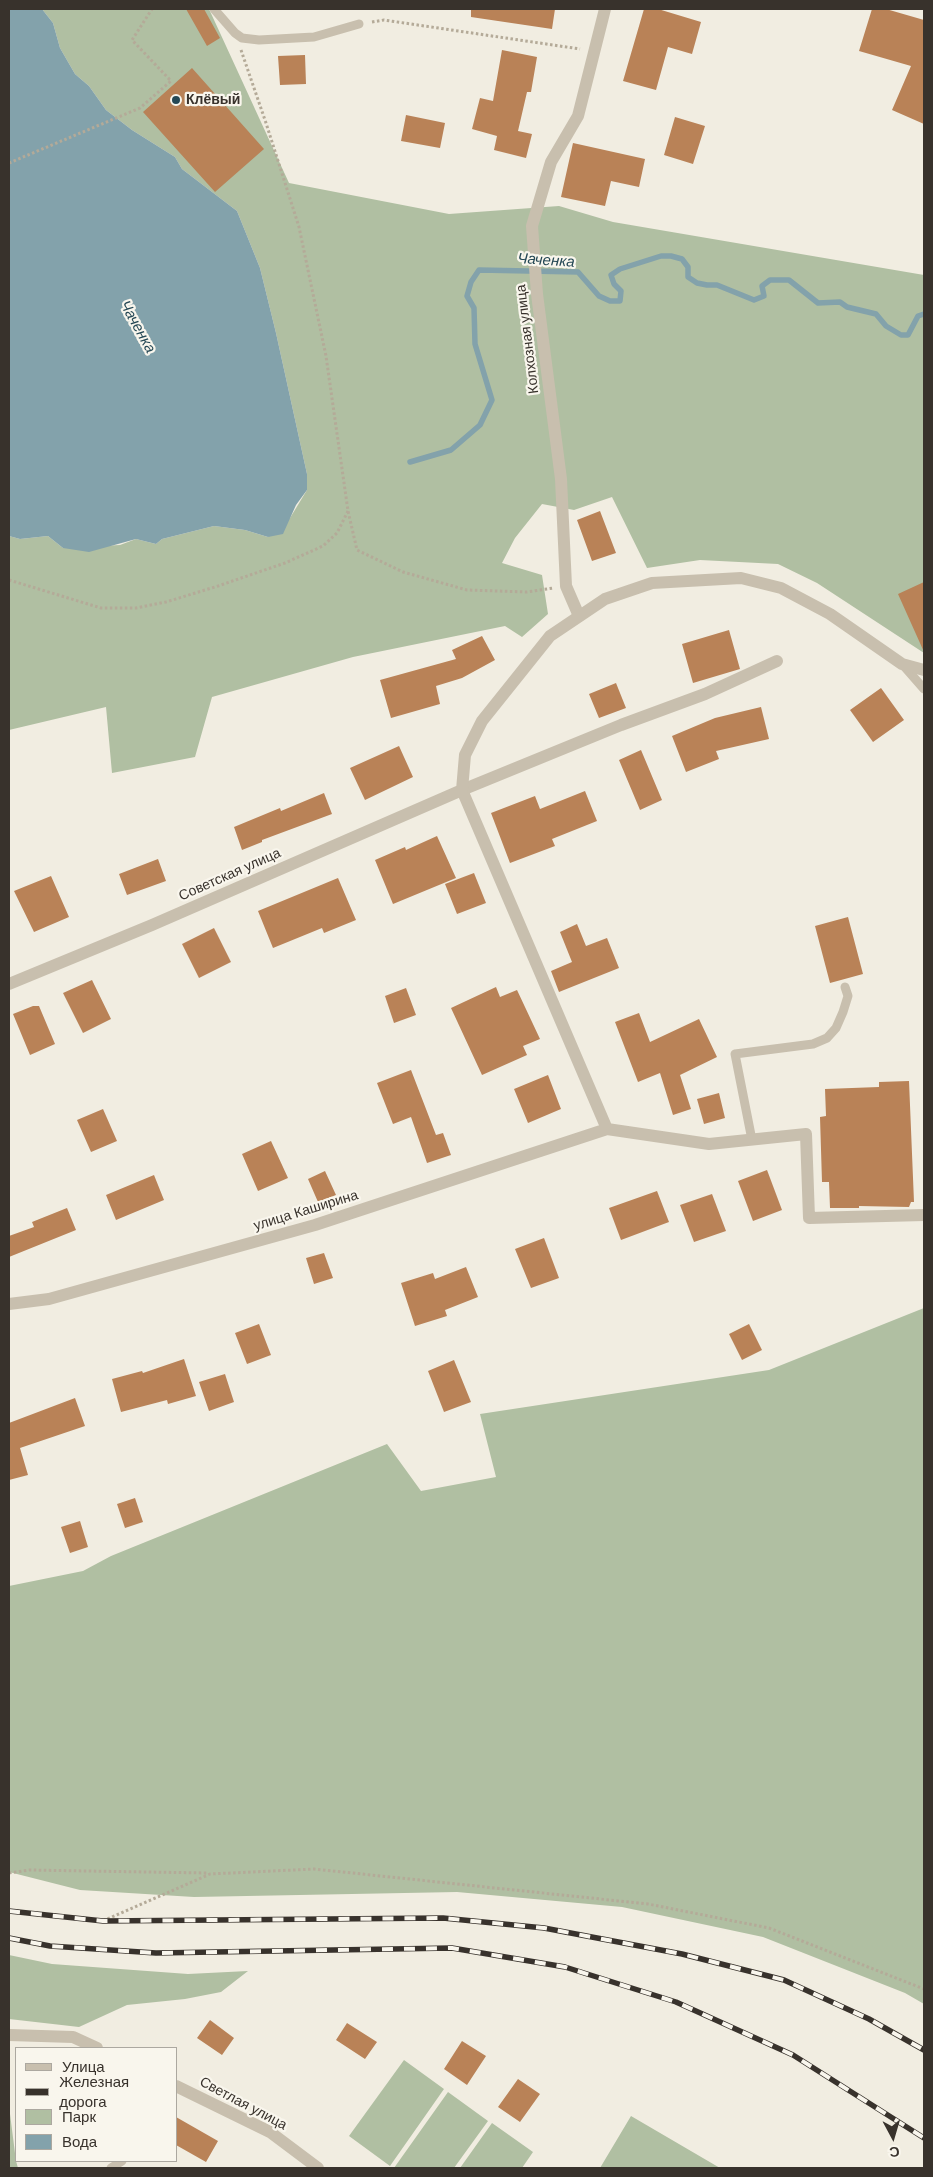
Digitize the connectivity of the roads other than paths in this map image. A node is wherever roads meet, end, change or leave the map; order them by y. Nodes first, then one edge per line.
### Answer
1 (214, 9) edge
2 (605, 9) edge
3 (359, 24) road end
4 (579, 616) junction
5 (777, 662) dead end
6 (902, 664) junction
7 (924, 670) edge
8 (924, 689) edge
9 (462, 790) junction
10 (9, 984) edge
11 (845, 987) dead end
12 (607, 1129) junction
13 (752, 1140) junction
14 (924, 1215) edge
15 (9, 1304) edge
16 (9, 2035) edge
17 (95, 2047) edge
18 (178, 2088) edge
19 (318, 2168) edge

1 - 3 lane
2 - 4 street, Колхозная улица
4 - 6 street
4 - 9 street
5 - 9 street, Советская улица
6 - 7 street
6 - 8 lane
9 - 10 street, Советская улица
9 - 12 street
11 - 13 lane
12 - 13 street
12 - 15 street, улица Каширина
13 - 14 street
16 - 17 street
18 - 19 street, Светлая улица

